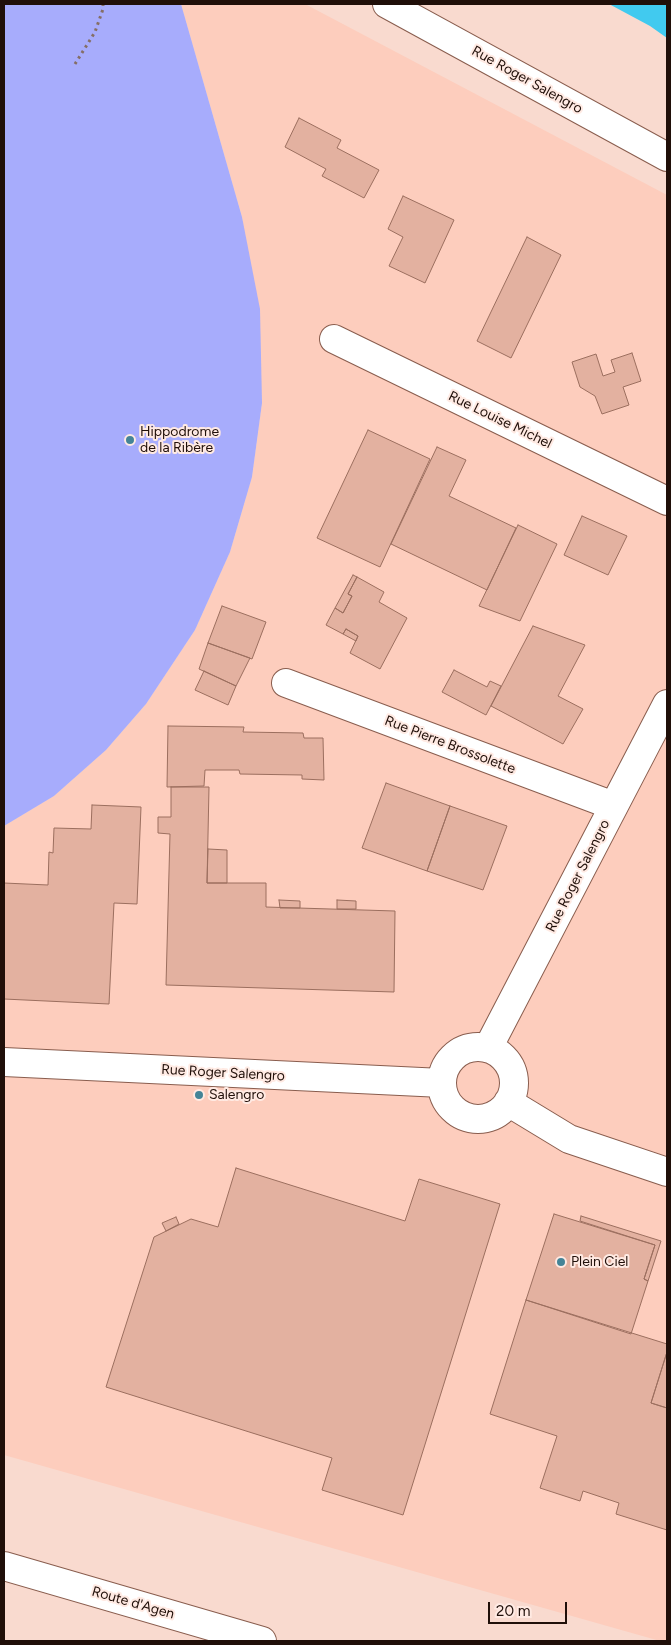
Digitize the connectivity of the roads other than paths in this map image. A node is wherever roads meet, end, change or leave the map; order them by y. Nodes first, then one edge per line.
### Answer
1 (388, 4) edge
2 (667, 157) edge
3 (334, 339) dead end
4 (667, 501) edge
5 (286, 683) dead end
6 (667, 704) edge
7 (614, 806) junction
8 (488, 1048) junction
9 (4, 1062) edge
10 (442, 1083) junction
11 (508, 1102) junction
12 (667, 1172) edge
13 (4, 1566) edge
14 (262, 1641) edge

1 - 2 street, Rue Roger Salengro
3 - 4 street, Rue Louise Michel
5 - 7 street, Rue Pierre Brossolette
6 - 7 street, Rue Roger Salengro
7 - 8 street, Rue Roger Salengro
8 - 10 street
8 - 11 street
9 - 10 street, Rue Roger Salengro
10 - 11 street
11 - 12 street
13 - 14 street, Route d'Agen

